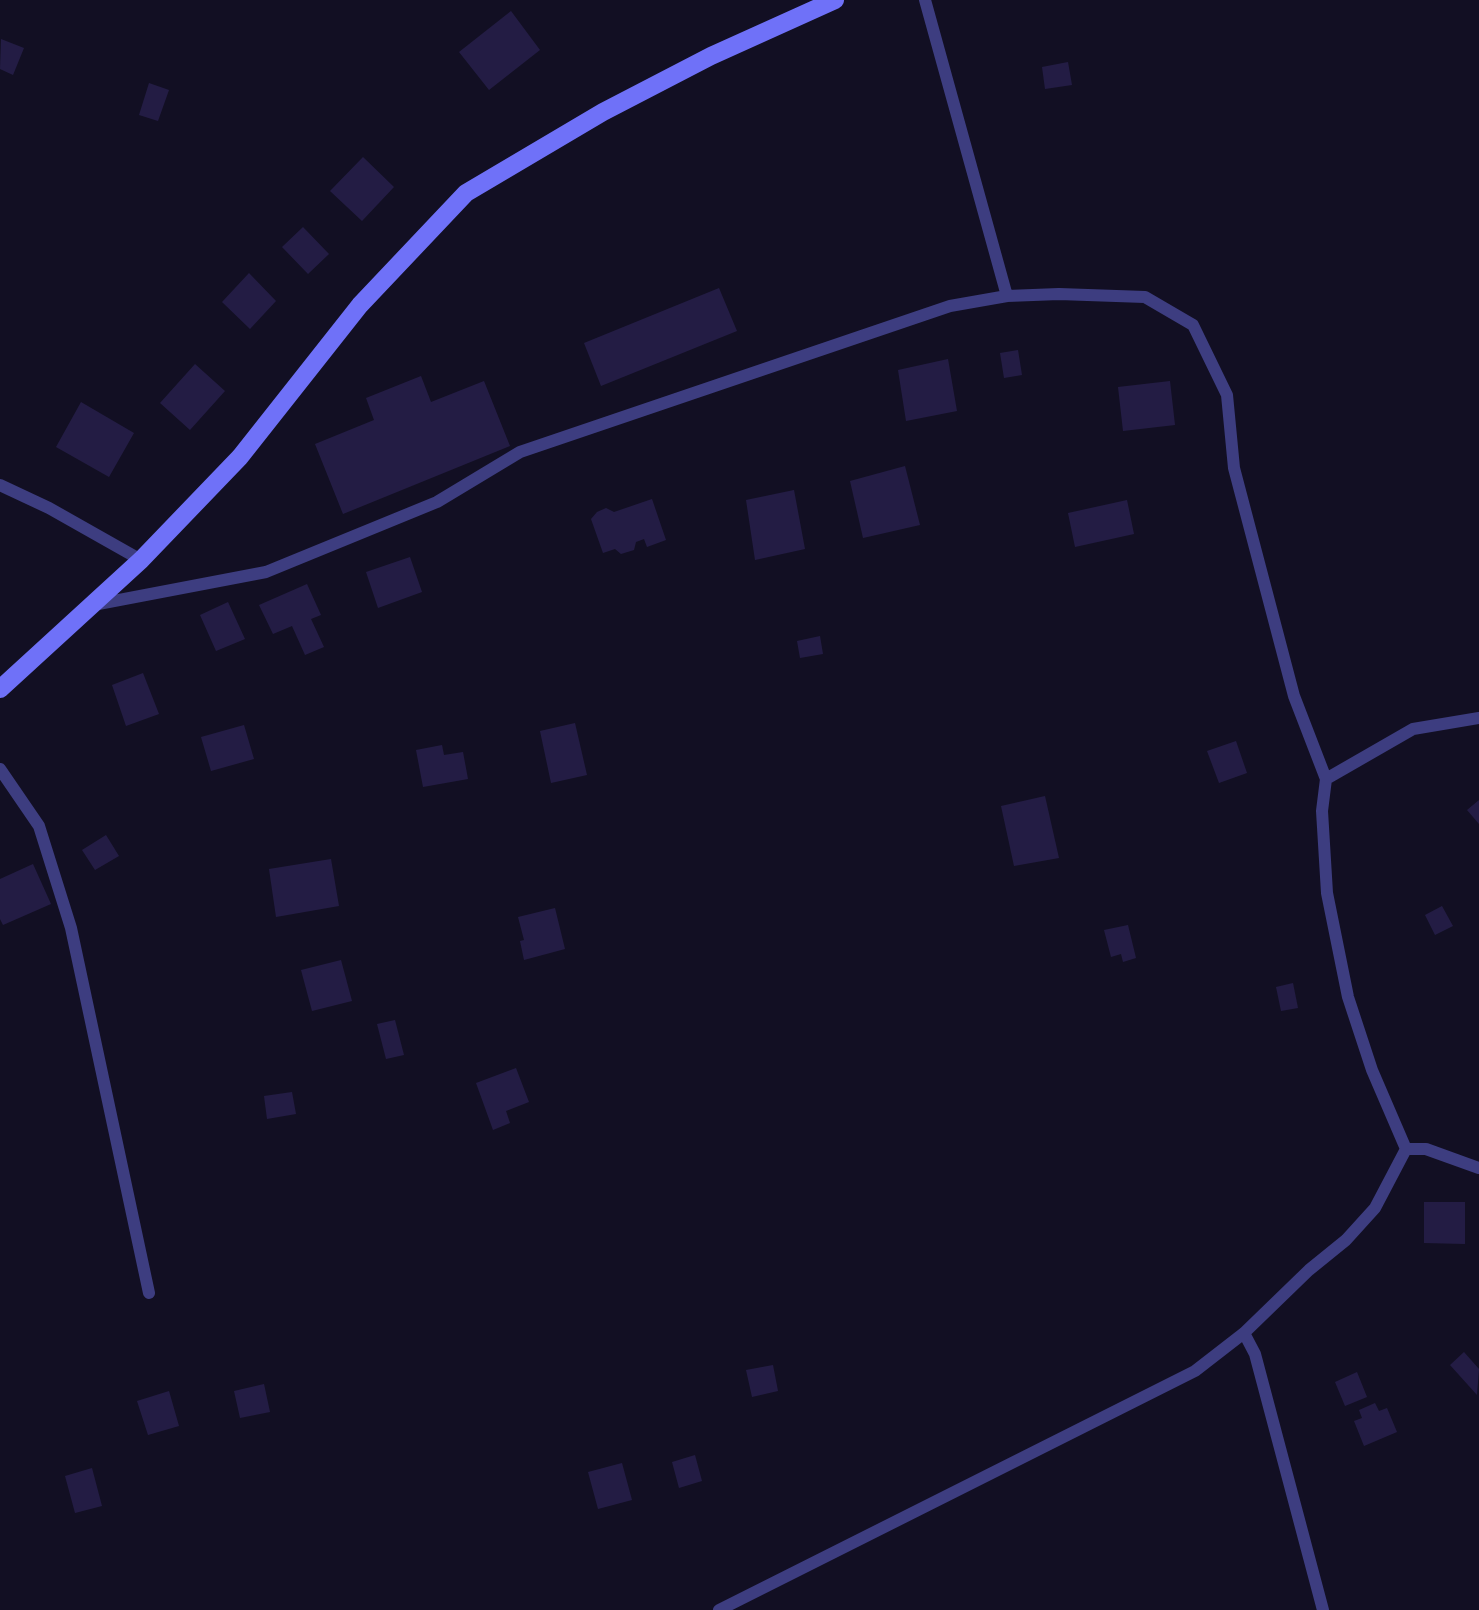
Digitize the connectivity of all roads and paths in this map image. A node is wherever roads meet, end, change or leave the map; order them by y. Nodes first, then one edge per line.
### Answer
1 (835, 0) edge
2 (925, 0) edge
3 (1007, 296) junction
4 (0, 485) edge
5 (141, 560) junction
6 (92, 606) junction
7 (0, 689) edge
8 (1479, 718) edge
9 (0, 769) edge
10 (1326, 779) junction
11 (1406, 1149) junction
12 (1479, 1168) edge
13 (149, 1293) dead end
14 (1244, 1333) junction
15 (719, 1610) edge
16 (1323, 1610) edge

1 - 5 main road
2 - 3 lane
3 - 6 lane
3 - 10 lane
4 - 5 lane
5 - 6 main road
6 - 7 main road
8 - 10 lane
9 - 13 lane
10 - 11 lane
11 - 12 lane
11 - 14 lane
14 - 15 lane
14 - 16 lane

